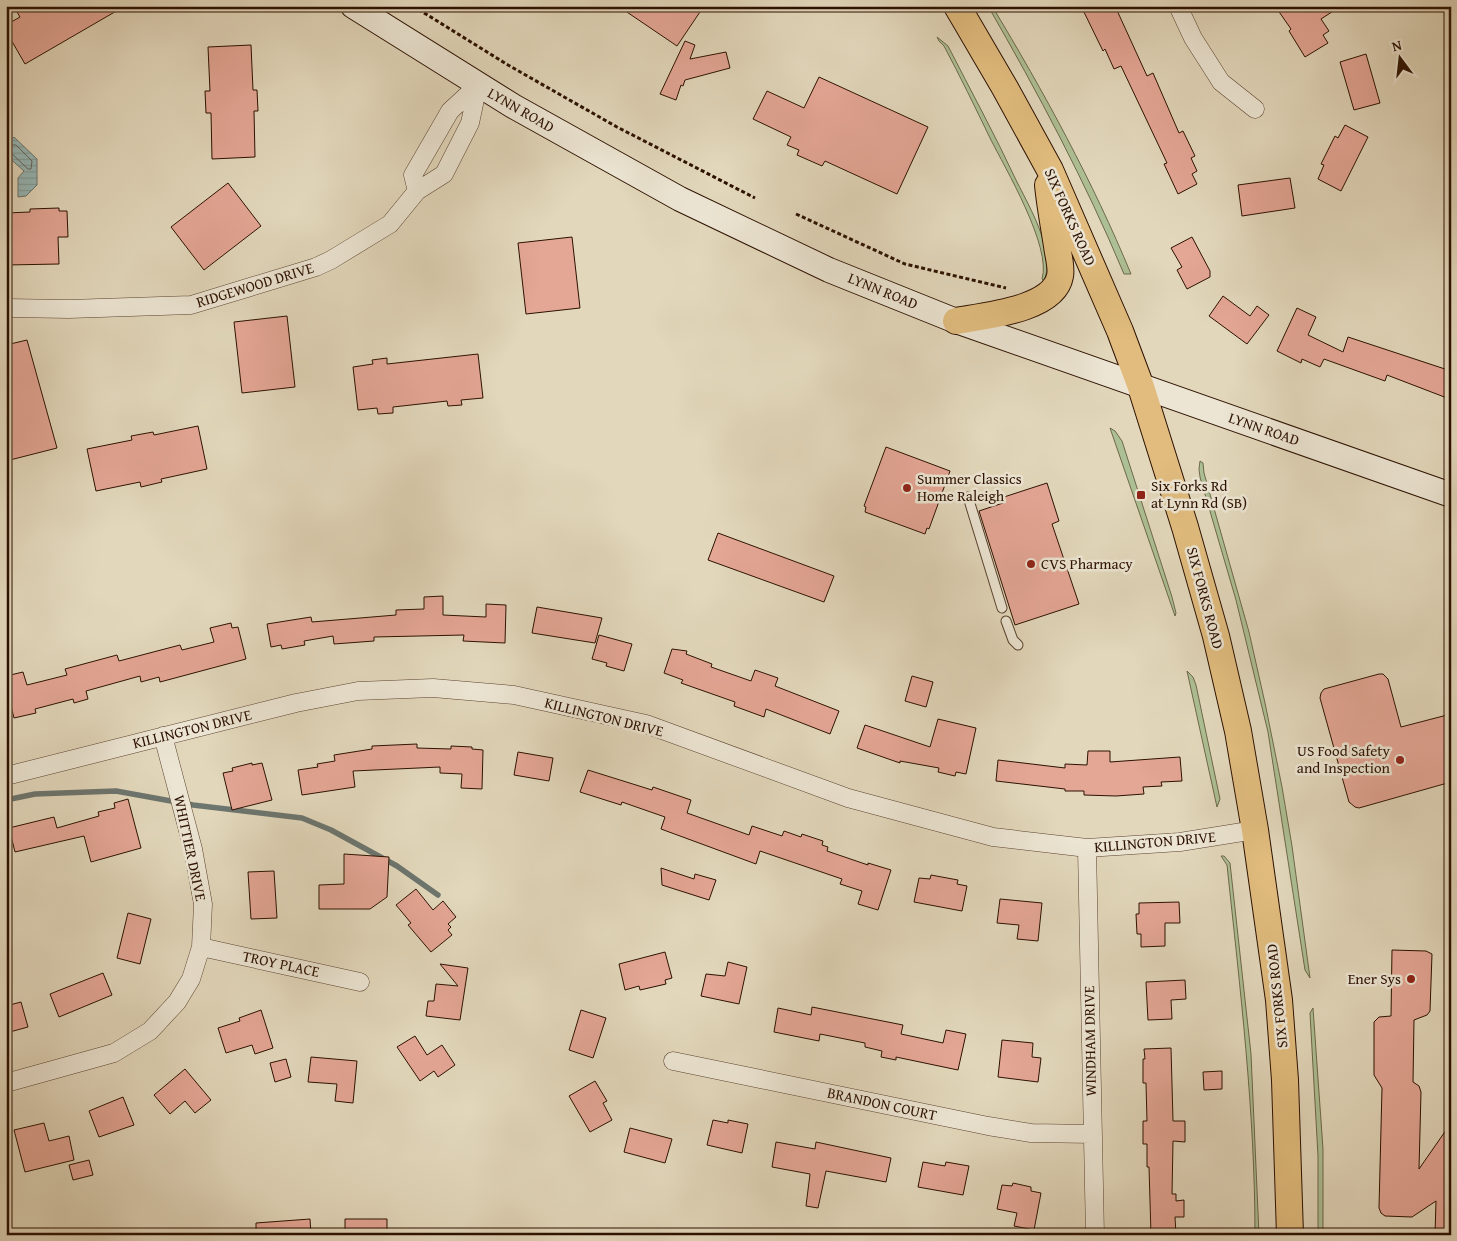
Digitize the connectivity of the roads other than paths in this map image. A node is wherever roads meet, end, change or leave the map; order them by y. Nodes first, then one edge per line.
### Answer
1 (353, 6) edge
2 (957, 6) edge
3 (1178, 6) edge
4 (478, 86) junction
5 (1255, 109) dead end
6 (1050, 170) junction
7 (417, 191) junction
8 (6, 308) edge
9 (956, 321) junction
10 (1141, 387) junction
11 (1451, 495) edge
12 (968, 497) dead end
13 (1002, 608) dead end
14 (1006, 621) dead end
15 (1018, 645) dead end
16 (164, 736) junction
17 (6, 776) edge
18 (1255, 830) junction
19 (1086, 848) junction
20 (201, 946) junction
21 (360, 982) dead end
22 (673, 1061) dead end
23 (6, 1083) edge
24 (1092, 1134) junction
25 (1095, 1235) edge
26 (1290, 1235) edge

1 - 4 main road, LYNN ROAD
2 - 6 main road, SIX FORKS ROAD
3 - 5 street
4 - 7 street, RIDGEWOOD DRIVE
4 - 7 street
4 - 9 main road, LYNN ROAD
6 - 9 main road
6 - 10 main road, SIX FORKS ROAD
7 - 8 street, RIDGEWOOD DRIVE
9 - 10 main road, LYNN ROAD
10 - 11 main road, LYNN ROAD
10 - 18 main road, SIX FORKS ROAD
12 - 13 lane
14 - 15 lane
16 - 17 street, KILLINGTON DRIVE
16 - 19 street, KILLINGTON DRIVE
16 - 20 street, WHITTIER DRIVE
18 - 19 street, KILLINGTON DRIVE
18 - 26 main road, SIX FORKS ROAD
19 - 24 street, WINDHAM DRIVE
20 - 21 street, TROY PLACE
20 - 23 street, WHITTIER DRIVE
22 - 24 street, BRANDON COURT
24 - 25 street, WINDHAM DRIVE

